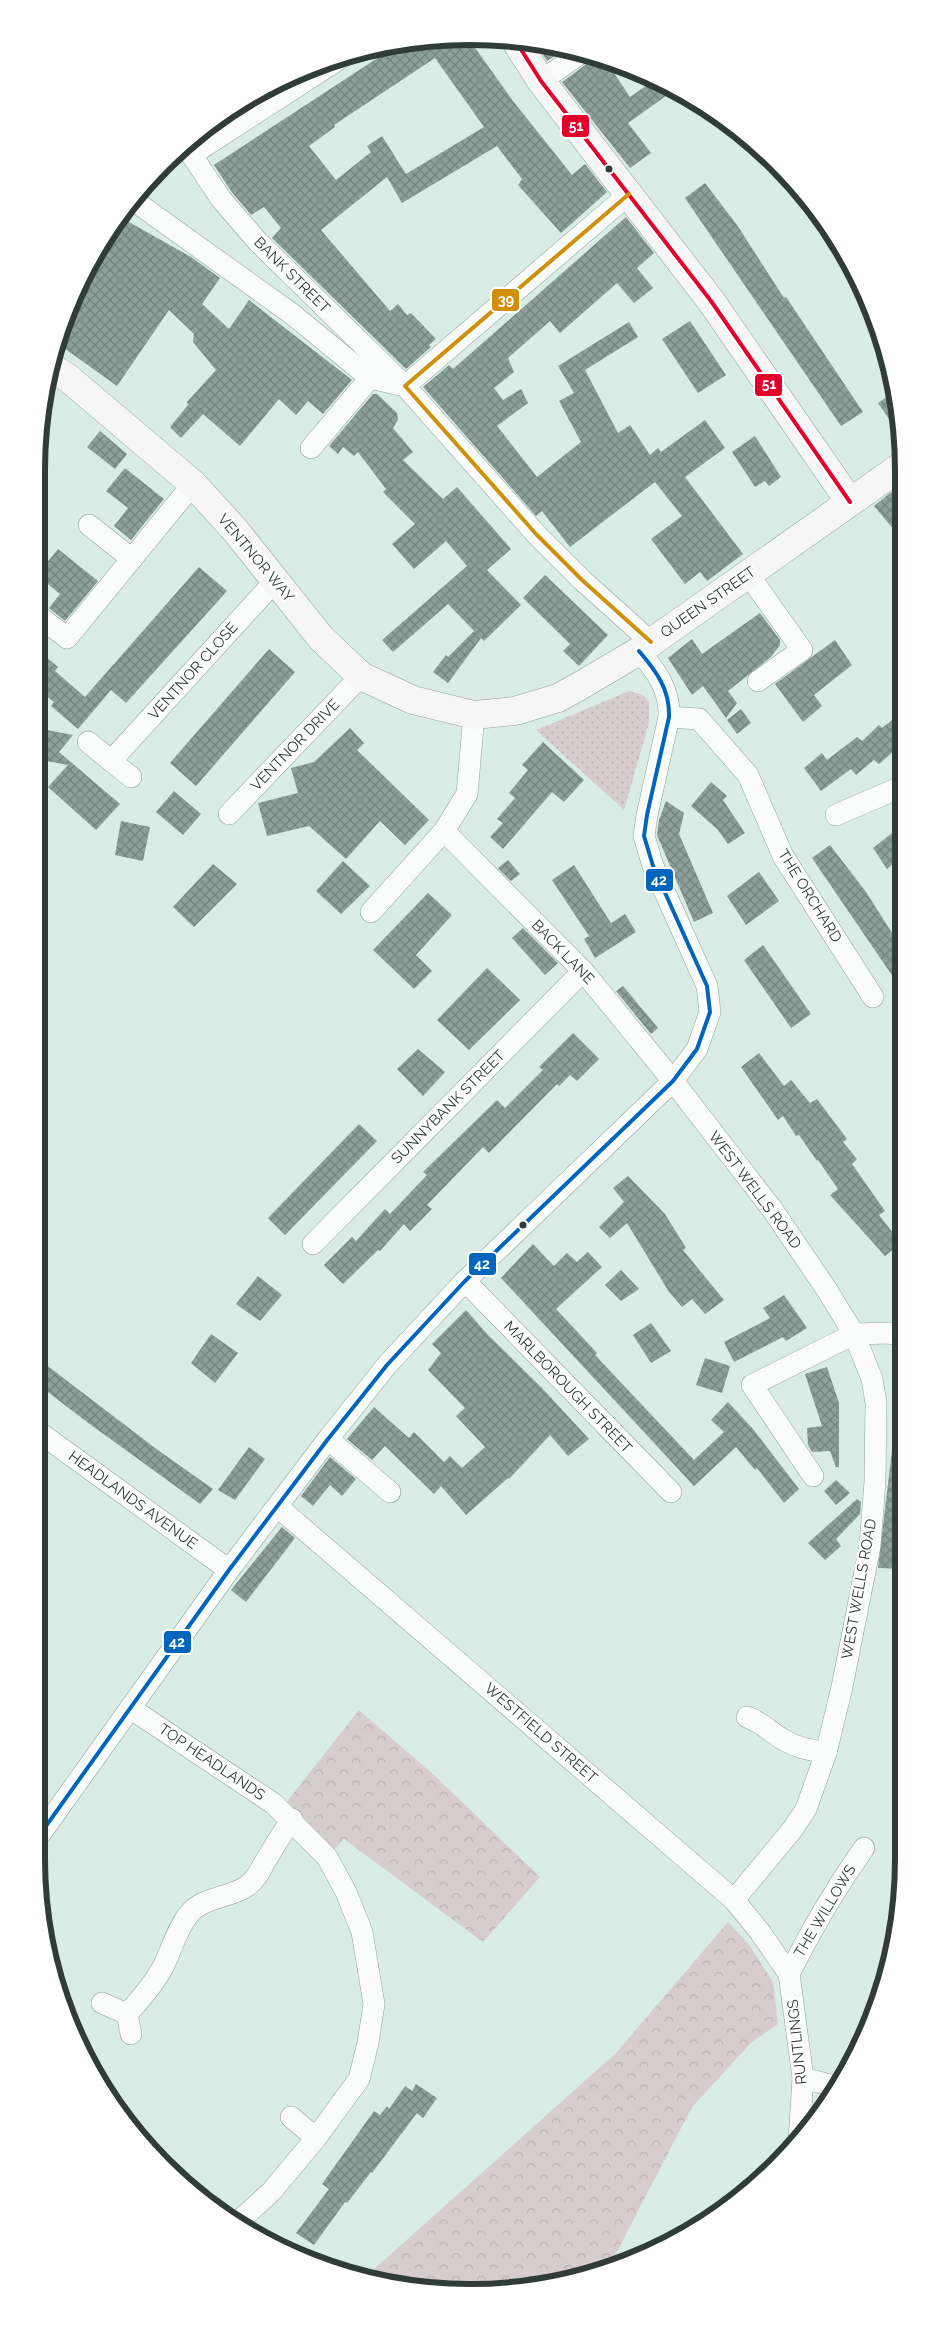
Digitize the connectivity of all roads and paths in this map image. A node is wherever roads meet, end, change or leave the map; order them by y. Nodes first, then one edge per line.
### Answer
1 (520, 48) edge
2 (574, 58) edge
3 (312, 75) edge
4 (541, 81) junction
5 (196, 145) edge
6 (189, 151) edge
7 (630, 194) junction
8 (138, 204) edge
9 (57, 371) edge
10 (370, 378) junction
11 (405, 386) junction
12 (311, 448) dead end
13 (895, 470) edge
14 (193, 484) junction
15 (850, 502) junction
16 (89, 525) dead end
17 (132, 559) junction
18 (748, 574) junction
19 (276, 580) junction
20 (45, 621) edge
21 (645, 647) junction
22 (361, 676) junction
23 (758, 681) dead end
24 (474, 715) junction
25 (669, 717) junction
26 (88, 742) dead end
27 (111, 761) junction
28 (131, 777) dead end
29 (895, 790) edge
30 (229, 814) dead end
31 (836, 815) dead end
32 (444, 831) junction
33 (371, 912) dead end
34 (583, 971) junction
35 (873, 997) dead end
36 (673, 1081) junction
37 (313, 1244) dead end
38 (465, 1281) junction
39 (854, 1334) junction
40 (895, 1335) edge
41 (45, 1436) edge
42 (328, 1439) junction
43 (814, 1476) dead end
44 (390, 1492) dead end
45 (671, 1492) dead end
46 (278, 1506) junction
47 (230, 1570) junction
48 (130, 1708) junction
49 (747, 1717) dead end
50 (826, 1753) junction
51 (292, 1820) junction
52 (45, 1827) edge
53 (864, 1848) dead end
54 (734, 1900) junction
55 (789, 1974) junction
56 (102, 2003) dead end
57 (803, 2078) junction
58 (830, 2085) edge
59 (291, 2117) dead end
60 (799, 2128) edge
61 (316, 2138) junction
62 (243, 2218) edge

1 - 4 street
2 - 4 street
3 - 5 street
4 - 7 street
6 - 11 street, BANK STREET
7 - 11 street
7 - 15 street
8 - 10 street, BANK STREET
9 - 14 street, VENTNOR WAY
10 - 11 street, BANK STREET
10 - 12 street
11 - 21 street, BANK STREET
13 - 15 street, QUEEN STREET
14 - 17 street
14 - 19 street, VENTNOR WAY
15 - 18 street, QUEEN STREET
16 - 17 street
17 - 20 street
18 - 21 street, QUEEN STREET
18 - 23 street
19 - 22 street, VENTNOR WAY
19 - 27 street, VENTNOR CLOSE
21 - 24 street, QUEEN STREET
21 - 25 street
22 - 24 street, VENTNOR WAY
22 - 30 street, VENTNOR DRIVE
24 - 32 street
25 - 35 street, THE ORCHARD
25 - 36 street
26 - 27 street
27 - 28 street
29 - 31 street
32 - 33 street
32 - 34 street, BACK LANE
34 - 36 street, BACK LANE
34 - 37 street, SUNNYBANK STREET
36 - 38 street
36 - 39 street, WEST WELLS ROAD
38 - 42 street
38 - 45 street, MARLBOROUGH STREET
39 - 40 street
39 - 43 street
39 - 50 street, WEST WELLS ROAD
41 - 47 street, HEADLANDS AVENUE
42 - 44 street
42 - 46 street
46 - 47 street
46 - 54 street, WESTFIELD STREET
47 - 48 street
48 - 51 street, TOP HEADLANDS
48 - 52 street
49 - 50 street
50 - 54 street, WEST WELLS ROAD
51 - 56 street
51 - 61 street, TOP HEADLANDS
53 - 55 street, THE WILLOWS
54 - 55 street, WESTFIELD STREET
55 - 57 street, RUNTLINGS
57 - 58 street
57 - 60 street, RUNTLINGS
59 - 61 street
61 - 62 street, TOP HEADLANDS

